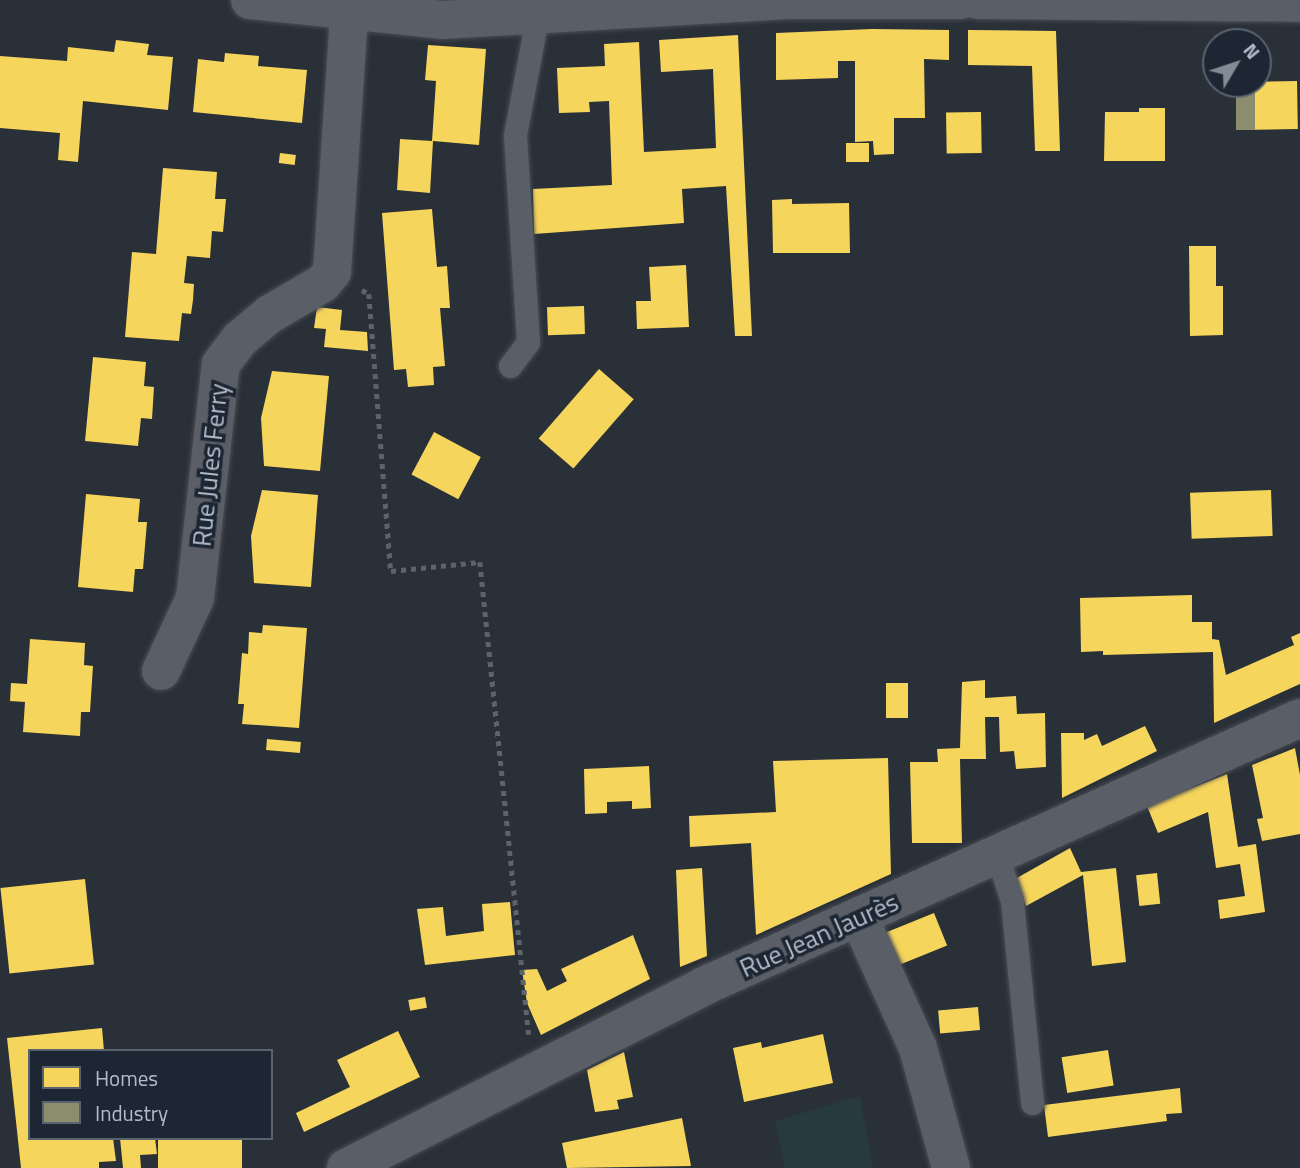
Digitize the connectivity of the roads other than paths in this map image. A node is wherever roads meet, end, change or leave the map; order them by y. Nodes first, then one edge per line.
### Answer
1 (250, 0) edge
2 (791, 0) edge
3 (961, 0) edge
4 (978, 0) edge
5 (1300, 3) edge
6 (349, 13) junction
7 (537, 17) junction
8 (510, 366) dead end
9 (161, 671) dead end
10 (1300, 718) edge
11 (997, 855) junction
12 (859, 918) junction
13 (1032, 1103) dead end
14 (346, 1168) edge
15 (951, 1168) edge

1 - 6 street
2 - 3 street
2 - 7 street
4 - 5 street
6 - 7 street
6 - 9 street, Rue Jules Ferry
7 - 8 lane
10 - 11 street, Rue Jean Jaurès
11 - 12 street, Rue Jean Jaurès
11 - 13 lane
12 - 14 street, Rue Jean Jaurès
12 - 15 street

